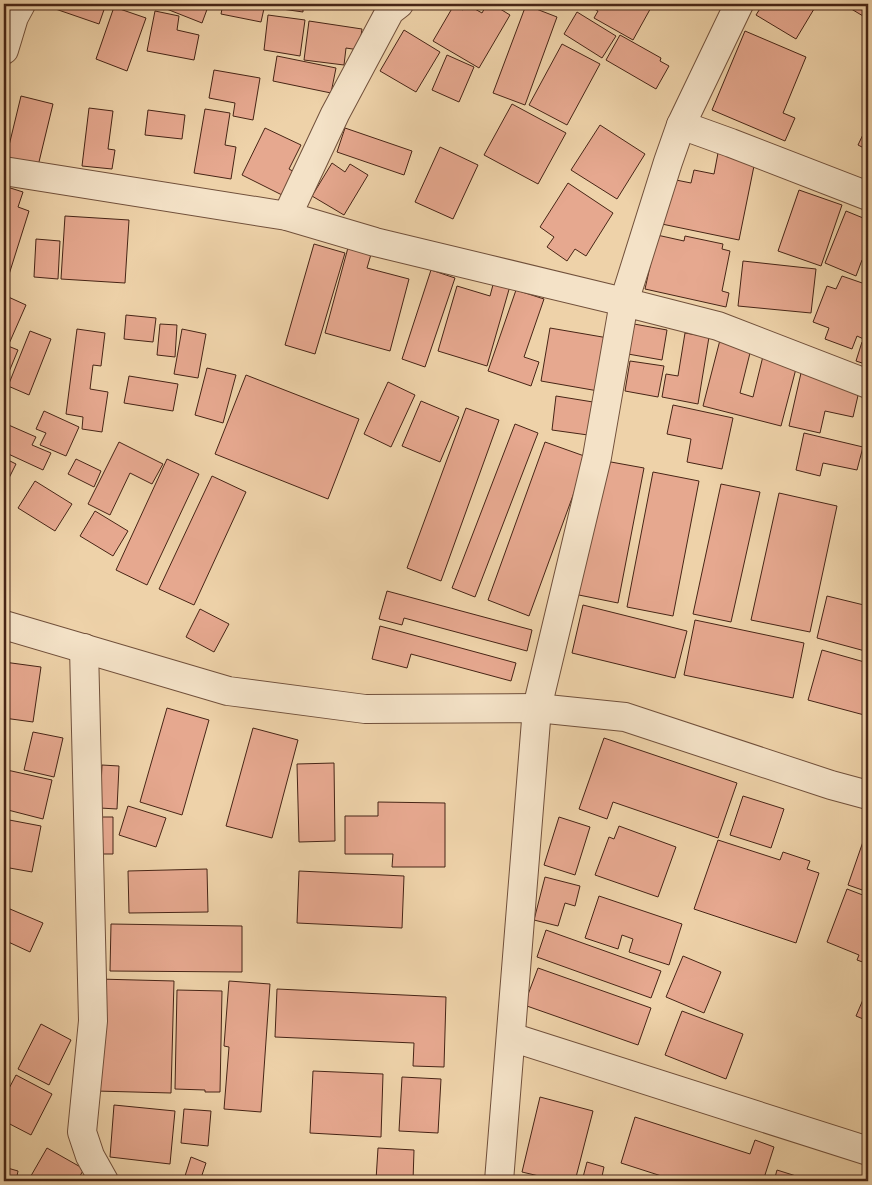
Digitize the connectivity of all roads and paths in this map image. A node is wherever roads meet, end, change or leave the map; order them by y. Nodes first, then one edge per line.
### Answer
1 (21, 4) edge
2 (399, 4) edge
3 (739, 4) edge
4 (4, 50) edge
5 (681, 125) junction
6 (4, 171) edge
7 (868, 196) edge
8 (287, 216) junction
9 (624, 302) junction
10 (868, 384) edge
11 (4, 625) edge
12 (84, 648) junction
13 (536, 708) junction
14 (868, 795) edge
15 (510, 1036) junction
16 (868, 1151) edge
17 (104, 1181) edge
18 (499, 1181) edge

1 - 4 street
2 - 8 street
3 - 5 street
5 - 7 street
5 - 9 street
6 - 8 street
8 - 9 street
9 - 10 street
9 - 13 street
11 - 12 street
12 - 13 street
12 - 17 street
13 - 14 street
13 - 15 street
15 - 16 street
15 - 18 street

